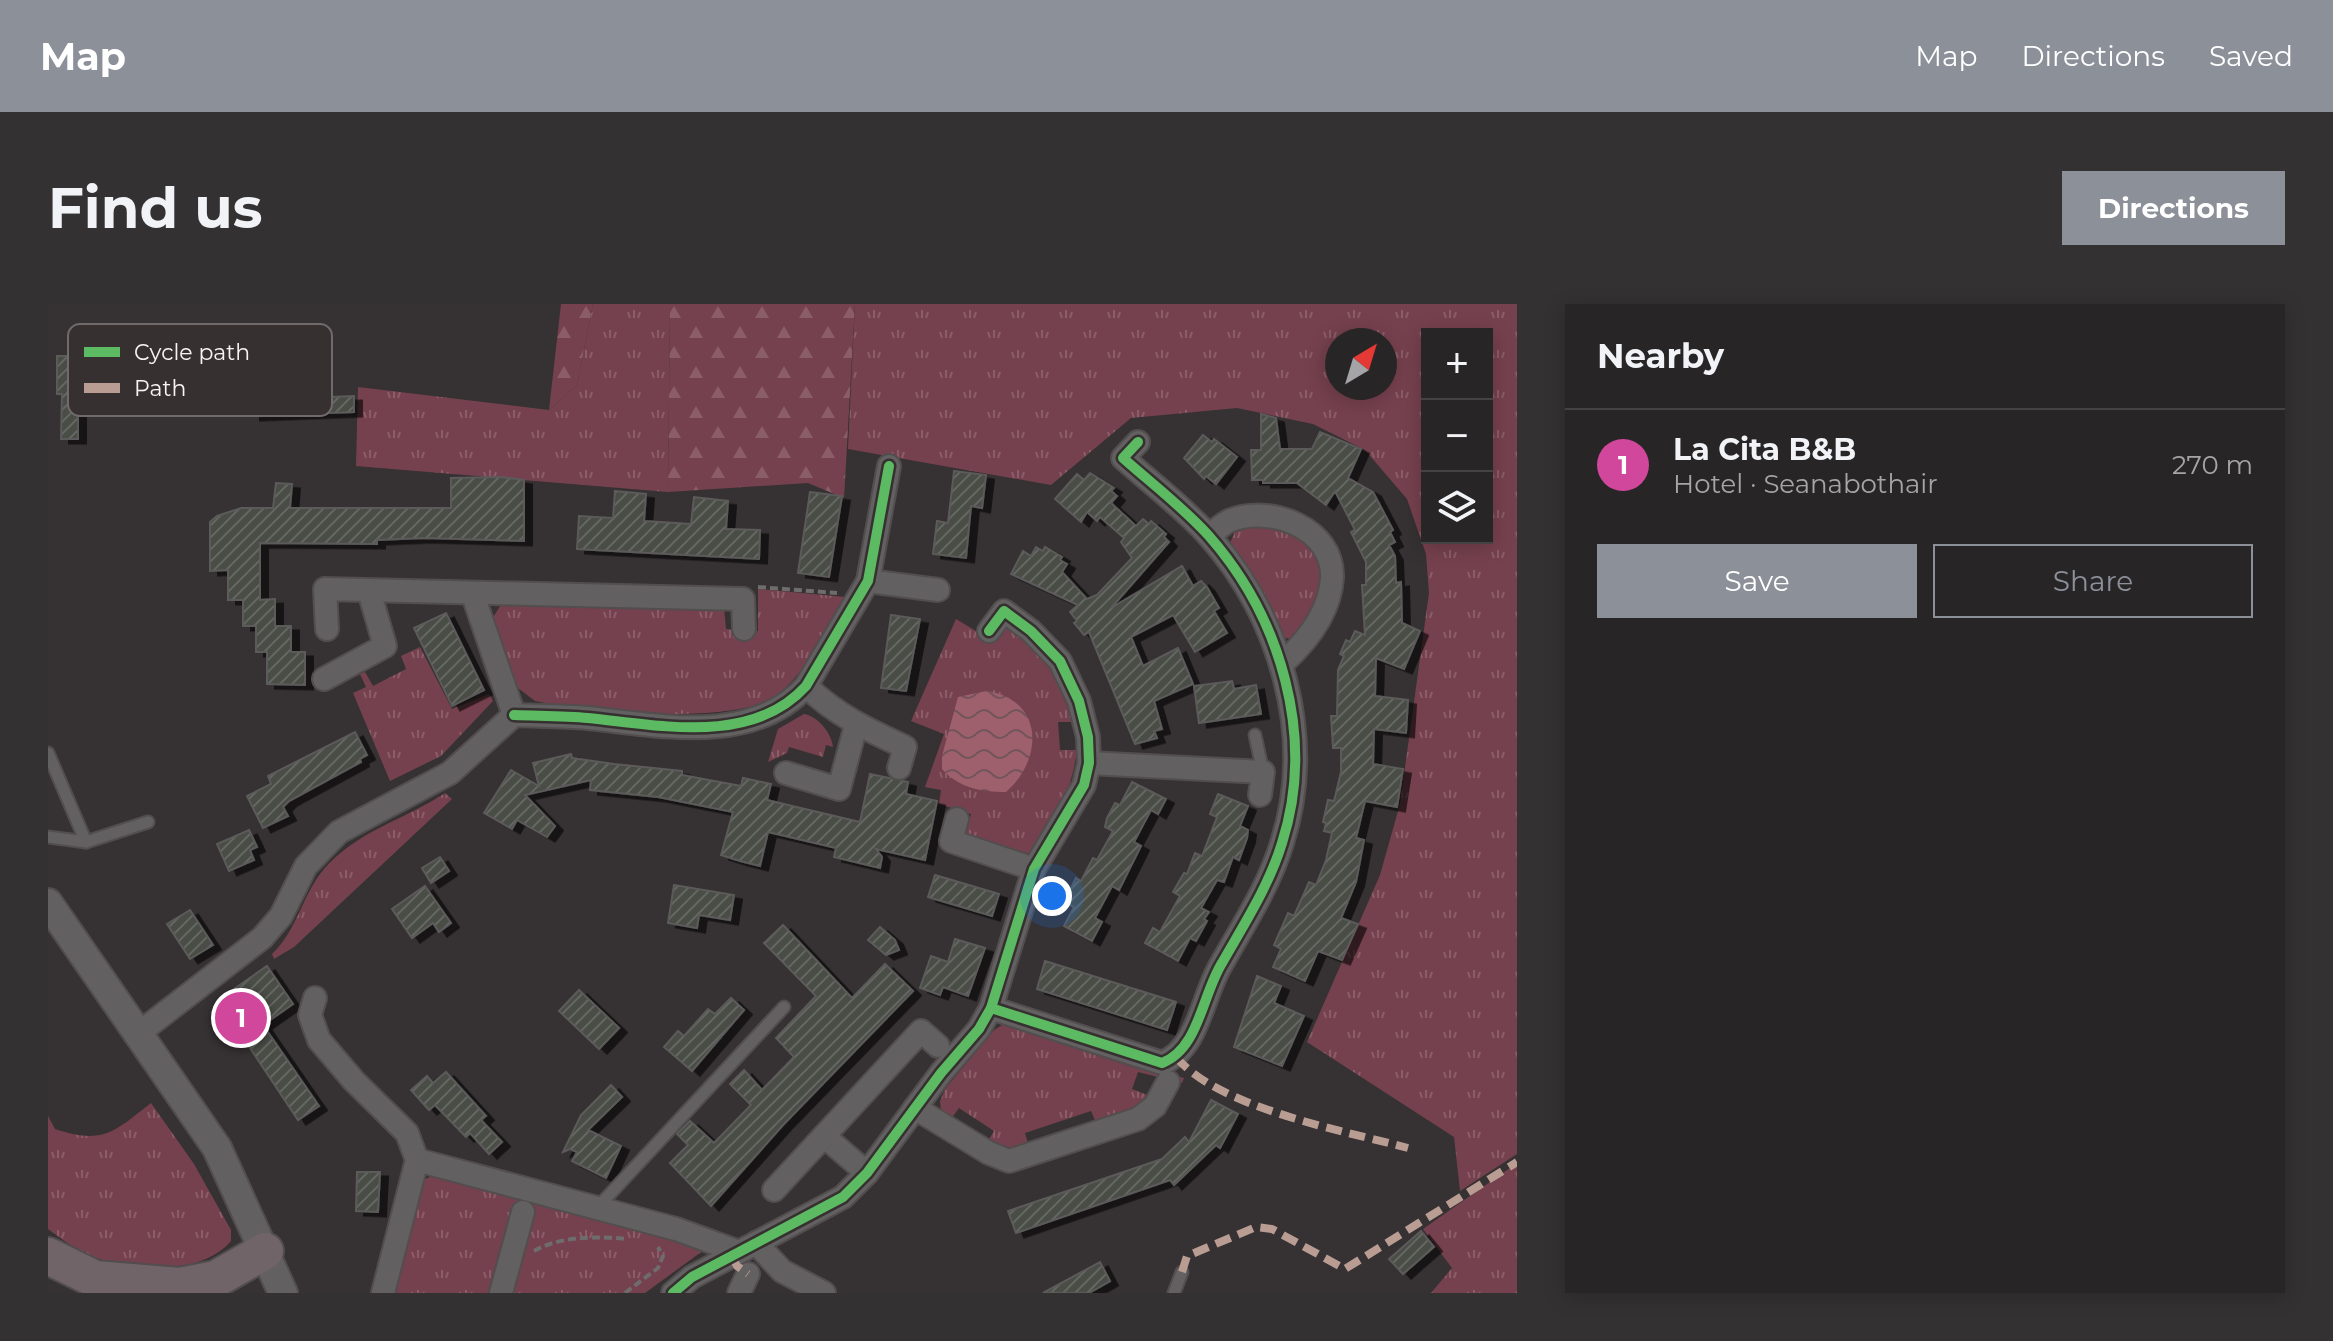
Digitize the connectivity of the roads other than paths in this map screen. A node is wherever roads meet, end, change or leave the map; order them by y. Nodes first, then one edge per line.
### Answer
1 (1138, 442) dead end
2 (889, 466) dead end
3 (1209, 536) junction
4 (864, 588) junction
5 (938, 590) dead end
6 (369, 591) junction
7 (473, 595) junction
8 (327, 629) dead end
9 (744, 629) dead end
10 (989, 631) dead end
11 (1283, 663) junction
12 (324, 679) dead end
13 (806, 686) junction
14 (514, 715) junction
15 (856, 725) junction
16 (1255, 735) dead end
17 (48, 753) edge
18 (1089, 763) junction
19 (899, 768) dead end
20 (1263, 772) junction
21 (786, 773) dead end
22 (1260, 795) dead end
23 (957, 819) dead end
24 (148, 822) dead end
25 (48, 837) edge
26 (86, 842) junction
27 (1034, 869) junction
28 (48, 903) edge
29 (315, 998) dead end
30 (784, 1007) dead end
31 (991, 1008) junction
32 (139, 1033) junction
33 (938, 1046) dead end
34 (1168, 1082) dead end
35 (915, 1108) junction
36 (824, 1136) junction
37 (417, 1160) junction
38 (867, 1173) junction
39 (774, 1190) dead end
40 (596, 1209) junction
41 (523, 1212) dead end
42 (747, 1247) junction
43 (265, 1251) junction
44 (48, 1256) edge
45 (1182, 1272) dead end
46 (689, 1289) edge
47 (283, 1293) edge
48 (383, 1293) edge
49 (501, 1293) edge
50 (824, 1293) edge
51 (1174, 1293) edge

1 - 3 street
2 - 4 street
3 - 11 street
3 - 11 street
4 - 5 street
4 - 13 street
6 - 7 street
6 - 8 street
6 - 12 street
7 - 9 street
7 - 14 street
10 - 18 street
11 - 31 street
13 - 14 street
13 - 15 street
14 - 32 street
15 - 19 street
15 - 21 street
16 - 20 lane
17 - 26 lane
18 - 20 street
18 - 27 street
20 - 22 street
23 - 27 street
24 - 26 lane
25 - 26 lane
27 - 31 street
28 - 32 street
29 - 37 street
30 - 40 lane
31 - 35 street
32 - 43 street
33 - 36 street
34 - 35 street
35 - 38 street
36 - 38 street
36 - 39 street
37 - 40 street
37 - 48 street
38 - 42 street
40 - 42 street
41 - 49 street
42 - 46 street
42 - 50 street
43 - 44 highway
43 - 47 street
45 - 51 lane

